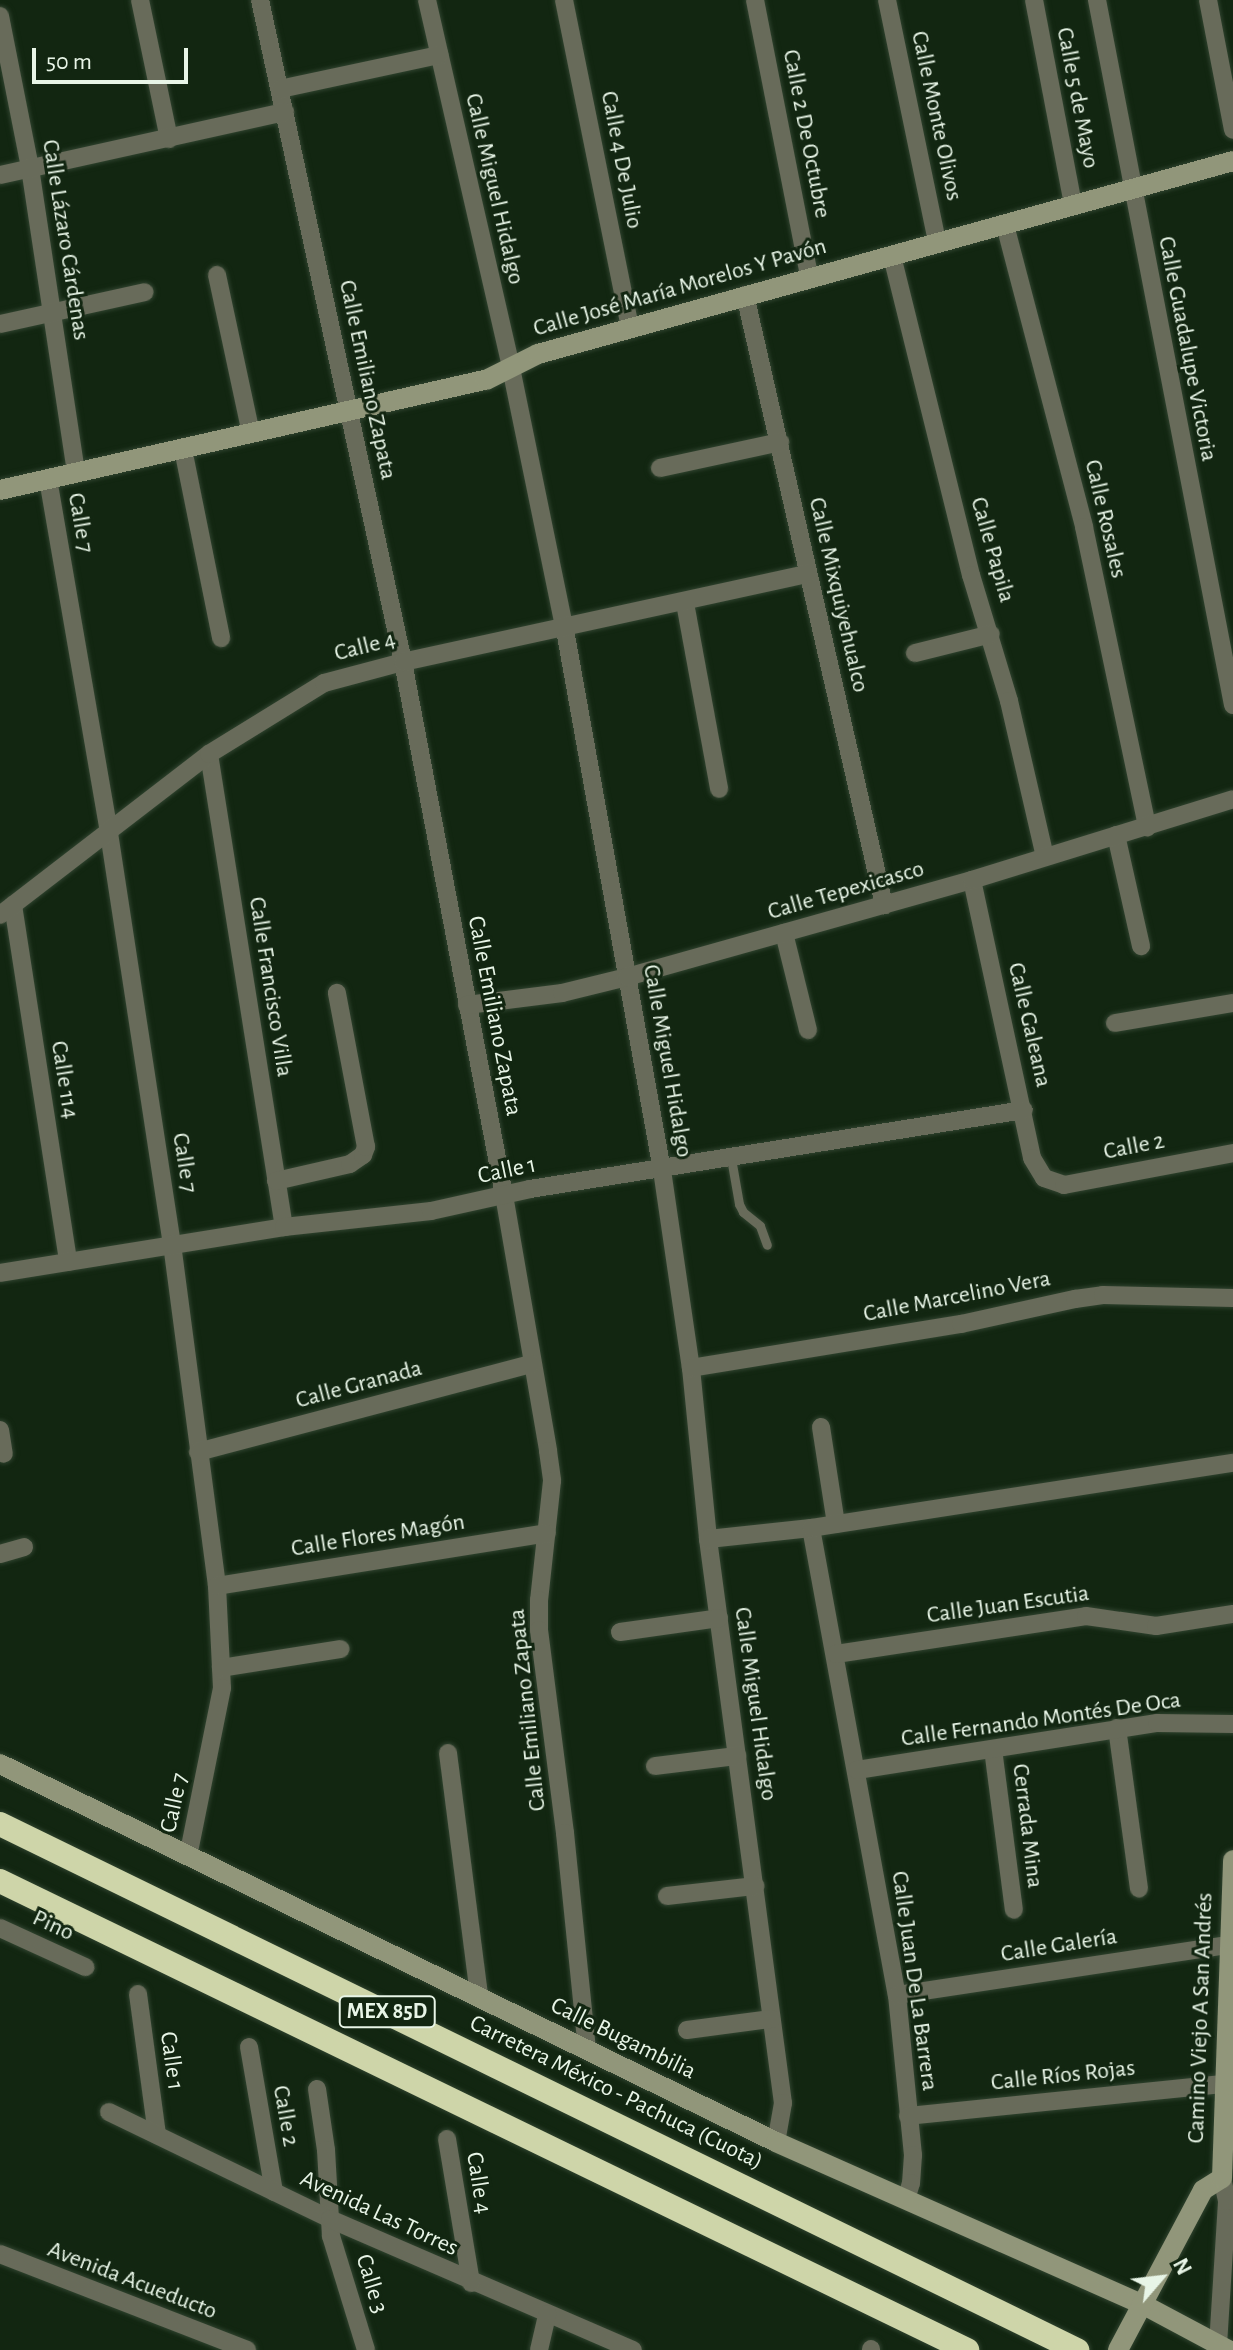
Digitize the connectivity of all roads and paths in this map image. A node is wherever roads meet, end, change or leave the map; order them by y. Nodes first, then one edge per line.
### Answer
1 (140, 0) edge
2 (260, 0) edge
3 (427, 0) edge
4 (564, 0) edge
5 (755, 0) edge
6 (887, 0) edge
7 (1034, 0) edge
8 (1097, 0) edge
9 (1208, 0) edge
10 (0, 16) edge
11 (439, 55) junction
12 (280, 89) junction
13 (285, 112) junction
14 (1233, 130) edge
15 (169, 139) junction
16 (1233, 161) edge
17 (30, 168) junction
18 (0, 175) edge
19 (1131, 190) junction
20 (1073, 205) junction
21 (1005, 225) junction
22 (937, 242) junction
23 (892, 256) junction
24 (217, 275) dead end
25 (809, 276) junction
26 (145, 292) dead end
27 (745, 295) junction
28 (53, 313) junction
29 (0, 324) edge
30 (630, 328) junction
31 (511, 368) junction
32 (349, 410) junction
33 (251, 433) junction
34 (780, 442) junction
35 (183, 449) junction
36 (660, 468) dead end
37 (76, 473) junction
38 (48, 479) junction
39 (0, 490) edge
40 (808, 574) junction
41 (685, 603) junction
42 (565, 630) junction
43 (991, 634) junction
44 (221, 638) dead end
45 (915, 653) dead end
46 (403, 662) junction
47 (1233, 705) edge
48 (209, 754) junction
49 (719, 789) dead end
50 (1233, 799) edge
51 (1147, 827) junction
52 (109, 833) junction
53 (1116, 835) junction
54 (1045, 857) junction
55 (972, 880) junction
56 (884, 905) junction
57 (6, 910) edge
58 (784, 933) junction
59 (1141, 946) dead end
60 (627, 977) junction
61 (337, 993) dead end
62 (1233, 1003) edge
63 (467, 1005) junction
64 (1115, 1023) dead end
65 (808, 1030) dead end
66 (1024, 1110) junction
67 (1233, 1153) edge
68 (731, 1158) junction
69 (662, 1170) junction
70 (1044, 1178) joint
71 (276, 1181) junction
72 (504, 1195) junction
73 (284, 1227) junction
74 (172, 1244) junction
75 (767, 1245) dead end
76 (68, 1262) junction
77 (0, 1273) edge
78 (1233, 1298) edge
79 (532, 1364) junction
80 (691, 1368) junction
81 (821, 1427) dead end
82 (0, 1430) edge
83 (198, 1452) junction
84 (4, 1454) dead end
85 (1233, 1463) edge
86 (836, 1524) junction
87 (811, 1528) junction
88 (547, 1533) junction
89 (708, 1539) junction
90 (24, 1547) dead end
91 (0, 1554) edge
92 (217, 1586) junction
93 (1233, 1614) edge
94 (719, 1618) junction
95 (620, 1632) dead end
96 (341, 1649) dead end
97 (836, 1654) junction
98 (221, 1668) junction
99 (1233, 1724) edge
100 (1117, 1728) junction
101 (993, 1749) junction
102 (448, 1753) dead end
103 (737, 1756) junction
104 (0, 1764) edge
105 (655, 1766) dead end
106 (857, 1770) junction
107 (0, 1824) edge
108 (188, 1856) junction
109 (1233, 1860) edge
110 (0, 1881) edge
111 (755, 1886) junction
112 (1139, 1889) dead end
113 (667, 1896) dead end
114 (1014, 1910) dead end
115 (0, 1928) edge
116 (1229, 1945) junction
117 (85, 1967) dead end
118 (138, 1994) dead end
119 (897, 1995) junction
120 (479, 1996) junction
121 (771, 2019) junction
122 (1230, 2019) edge
123 (687, 2030) dead end
124 (249, 2047) dead end
125 (587, 2051) junction
126 (1223, 2084) junction
127 (317, 2089) dead end
128 (109, 2112) dead end
129 (908, 2116) junction
130 (157, 2135) junction
131 (447, 2139) dead end
132 (776, 2142) junction
133 (1226, 2176) edge
134 (274, 2192) junction
135 (906, 2199) junction
136 (330, 2219) junction
137 (0, 2254) edge
138 (471, 2283) junction
139 (1142, 2304) junction
140 (547, 2314) junction
141 (1225, 2348) edge
142 (247, 2350) edge
143 (366, 2350) edge
144 (539, 2350) edge
145 (633, 2350) edge
146 (967, 2350) edge
147 (1077, 2350) edge
148 (1118, 2350) edge

1 - 15 street
2 - 12 street, Calle Emiliano Zapata
3 - 11 street, Calle Miguel Hidalgo
4 - 30 street, Calle 4 De Julio
5 - 25 street, Calle 2 De Octubre
6 - 22 street, Calle Monte Olivos
7 - 20 street, Calle 5 de Mayo
8 - 19 street, Calle Guadalupe Victoria
9 - 14 street
10 - 17 street, Calle Lázaro Cárdenas
11 - 12 street
11 - 31 street, Calle Miguel Hidalgo
12 - 13 street, Calle Emiliano Zapata
13 - 15 street
13 - 32 street, Calle Emiliano Zapata
15 - 17 street
16 - 19 street, Calle José María Morelos Y Pavón
17 - 18 street
17 - 28 street, Calle Lázaro Cárdenas
19 - 20 street, Calle José María Morelos Y Pavón
19 - 47 street, Calle Guadalupe Victoria
20 - 21 street, Calle José María Morelos Y Pavón
21 - 22 street, Calle José María Morelos Y Pavón
21 - 51 street, Calle Rosales
22 - 23 street, Calle José María Morelos Y Pavón
23 - 25 street, Calle José María Morelos Y Pavón
23 - 43 street, Calle Papila
24 - 33 street
25 - 27 street, Calle José María Morelos Y Pavón
26 - 28 street
27 - 30 street, Calle José María Morelos Y Pavón
27 - 34 street, Calle Mixquiyehualco
28 - 29 street
28 - 37 street, Calle Lázaro Cárdenas
30 - 31 street, Calle José María Morelos Y Pavón
31 - 32 street, Calle José María Morelos Y Pavón
31 - 42 street, Calle Miguel Hidalgo
32 - 33 street, Calle José María Morelos Y Pavón
32 - 46 street, Calle Emiliano Zapata
33 - 35 street, Calle José María Morelos Y Pavón
34 - 36 street
34 - 40 street, Calle Mixquiyehualco
35 - 37 street, Calle José María Morelos Y Pavón
35 - 44 street
37 - 38 street, Calle José María Morelos Y Pavón
38 - 39 street, Calle José María Morelos Y Pavón
38 - 52 street, Calle 7
40 - 41 street, Calle 4
40 - 56 street, Calle Mixquiyehualco
41 - 42 street, Calle 4
41 - 49 street
42 - 46 street, Calle 4
42 - 60 street, Calle Miguel Hidalgo
43 - 45 street
43 - 54 street, Calle Papila
46 - 48 street, Calle 4
46 - 63 street, Calle Emiliano Zapata
48 - 52 street, Calle 4
48 - 71 street, Calle Francisco Villa
50 - 51 street, Calle Tepexicasco
51 - 53 street, Calle Tepexicasco
52 - 57 street, Calle 4
52 - 74 street, Calle 7
53 - 54 street, Calle Tepexicasco
53 - 59 street
54 - 55 street, Calle Tepexicasco
55 - 56 street, Calle Tepexicasco
55 - 66 street, Calle Galeana
56 - 58 street, Calle Tepexicasco
57 - 76 street, Calle 114
58 - 60 street, Calle Tepexicasco
58 - 65 street
60 - 63 street, Calle Tepexicasco
60 - 69 street, Calle Miguel Hidalgo
61 - 71 street
62 - 64 street
63 - 72 street, Calle Emiliano Zapata
66 - 68 street, Calle 1
66 - 70 street, Calle Galeana
67 - 70 street, Calle 2
68 - 69 street, Calle 1
68 - 75 lane
69 - 72 street, Calle 1
69 - 80 street, Calle Miguel Hidalgo
71 - 73 street, Calle Francisco Villa
72 - 73 street, Calle 1
72 - 79 street, Calle Emiliano Zapata
73 - 74 street, Calle 1
74 - 76 street, Calle 1
74 - 83 street, Calle 7
76 - 77 street, Calle 1
78 - 80 street, Calle Marcelino Vera
79 - 83 street, Calle Granada
79 - 88 street, Calle Emiliano Zapata
80 - 89 street, Calle Miguel Hidalgo
81 - 86 street
82 - 84 street
83 - 92 street, Calle 7
85 - 86 street
86 - 87 street
87 - 89 street
87 - 97 street, Calle Juan De La Barrera
88 - 92 street, Calle Flores Magón
88 - 125 street, Calle Emiliano Zapata
89 - 94 street, Calle Miguel Hidalgo
90 - 91 street
92 - 98 street, Calle 7
93 - 97 street, Calle Juan Escutia
94 - 95 street
94 - 103 street, Calle Miguel Hidalgo
96 - 98 street
97 - 106 street, Calle Juan De La Barrera
98 - 108 street, Calle 7
99 - 100 street, Calle Fernando Montés De Oca
100 - 101 street, Calle Fernando Montés De Oca
100 - 112 street
101 - 106 street, Calle Fernando Montés De Oca
101 - 114 street, Cerrada Mina
102 - 120 street
103 - 105 street
103 - 111 street, Calle Miguel Hidalgo
104 - 108 street, Calle Bugambilia
106 - 119 street, Calle Juan De La Barrera
107 - 147 highway, Carretera México - Pachuca (Cuota) / MEX 85D
108 - 120 street, Calle Bugambilia
109 - 116 street, Camino Viejo A San Andrés
110 - 146 highway, MEX 85D
111 - 113 street
111 - 121 street, Calle Miguel Hidalgo
115 - 117 street, Pino
116 - 119 street, Calle Galería
116 - 122 street, Camino Viejo A San Andrés
118 - 130 street, Calle 1
119 - 129 street, Calle Juan De La Barrera
120 - 125 street, Calle Bugambilia
121 - 123 street
121 - 132 street, Calle Miguel Hidalgo
122 - 126 street, Camino Viejo A San Andrés
124 - 134 street, Calle 2
125 - 132 street, Calle Bugambilia
126 - 129 street, Calle Ríos Rojas
126 - 133 street, Camino Viejo A San Andrés
127 - 136 street, Calle 3
128 - 130 street, Avenida Las Torres
129 - 135 street, Calle Juan De La Barrera
130 - 134 street, Avenida Las Torres
131 - 138 street, Calle 4
132 - 135 street, Calle Bugambilia
133 - 139 street
133 - 141 street, Camino Viejo A San Andrés
134 - 136 street, Avenida Las Torres
135 - 139 street, Calle Bugambilia
136 - 138 street, Avenida Las Torres
136 - 143 street, Calle 3
137 - 142 street, Avenida Acueducto
138 - 140 street, Avenida Las Torres
139 - 141 street, Calle Bugambilia
139 - 148 street
140 - 144 street
140 - 145 street, Avenida Las Torres

